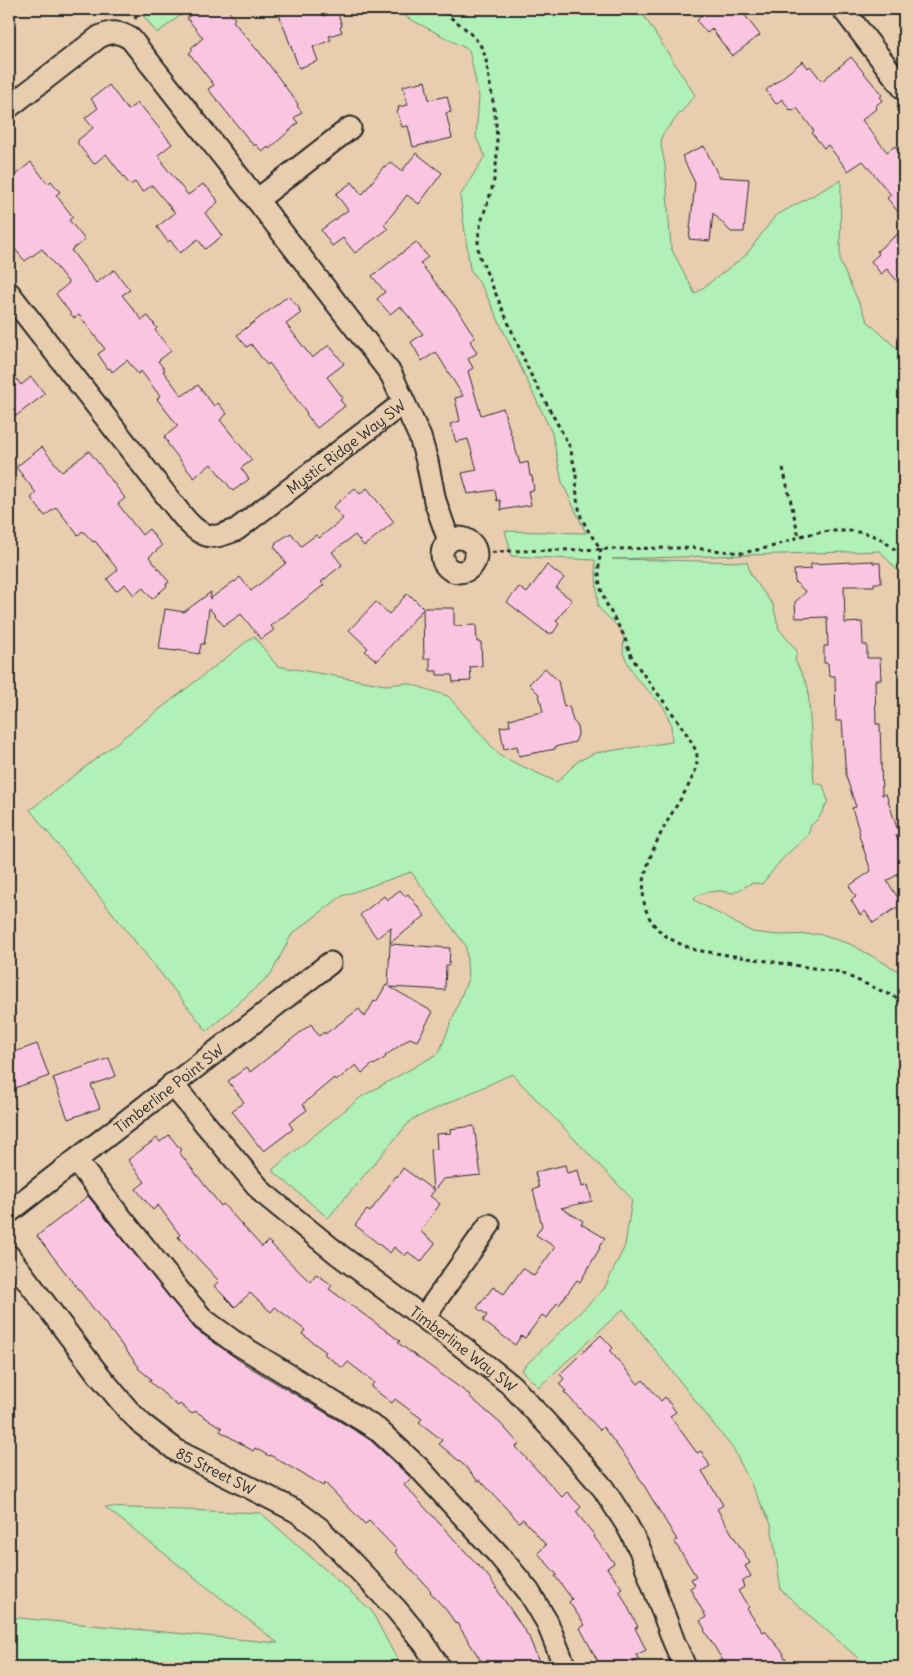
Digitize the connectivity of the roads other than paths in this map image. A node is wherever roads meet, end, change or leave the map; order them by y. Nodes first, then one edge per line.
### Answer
1 (843, 9) edge
2 (904, 89) edge
3 (9, 107) edge
4 (350, 128) dead end
5 (257, 200) junction
6 (9, 293) edge
7 (403, 403) junction
8 (449, 541) junction
9 (330, 964) dead end
10 (172, 1084) junction
11 (76, 1161) junction
12 (9, 1212) edge
13 (489, 1225) dead end
14 (9, 1256) edge
15 (424, 1317) junction
16 (439, 1667) edge
17 (565, 1667) edge
18 (685, 1667) edge

1 - 2 street
3 - 5 street, Mystic Ridge Way SW
4 - 5 street
5 - 7 street, Mystic Ridge Way SW
6 - 7 street, Mystic Ridge Way SW
7 - 8 street
8 - 8 street
9 - 10 street, Timberline Point SW
10 - 11 street, Timberline Point SW
10 - 15 street, Timberline Way SW
11 - 12 street, Timberline Point SW
11 - 17 street
13 - 15 street
14 - 16 street, 85 Street SW
15 - 18 street, Timberline Way SW

